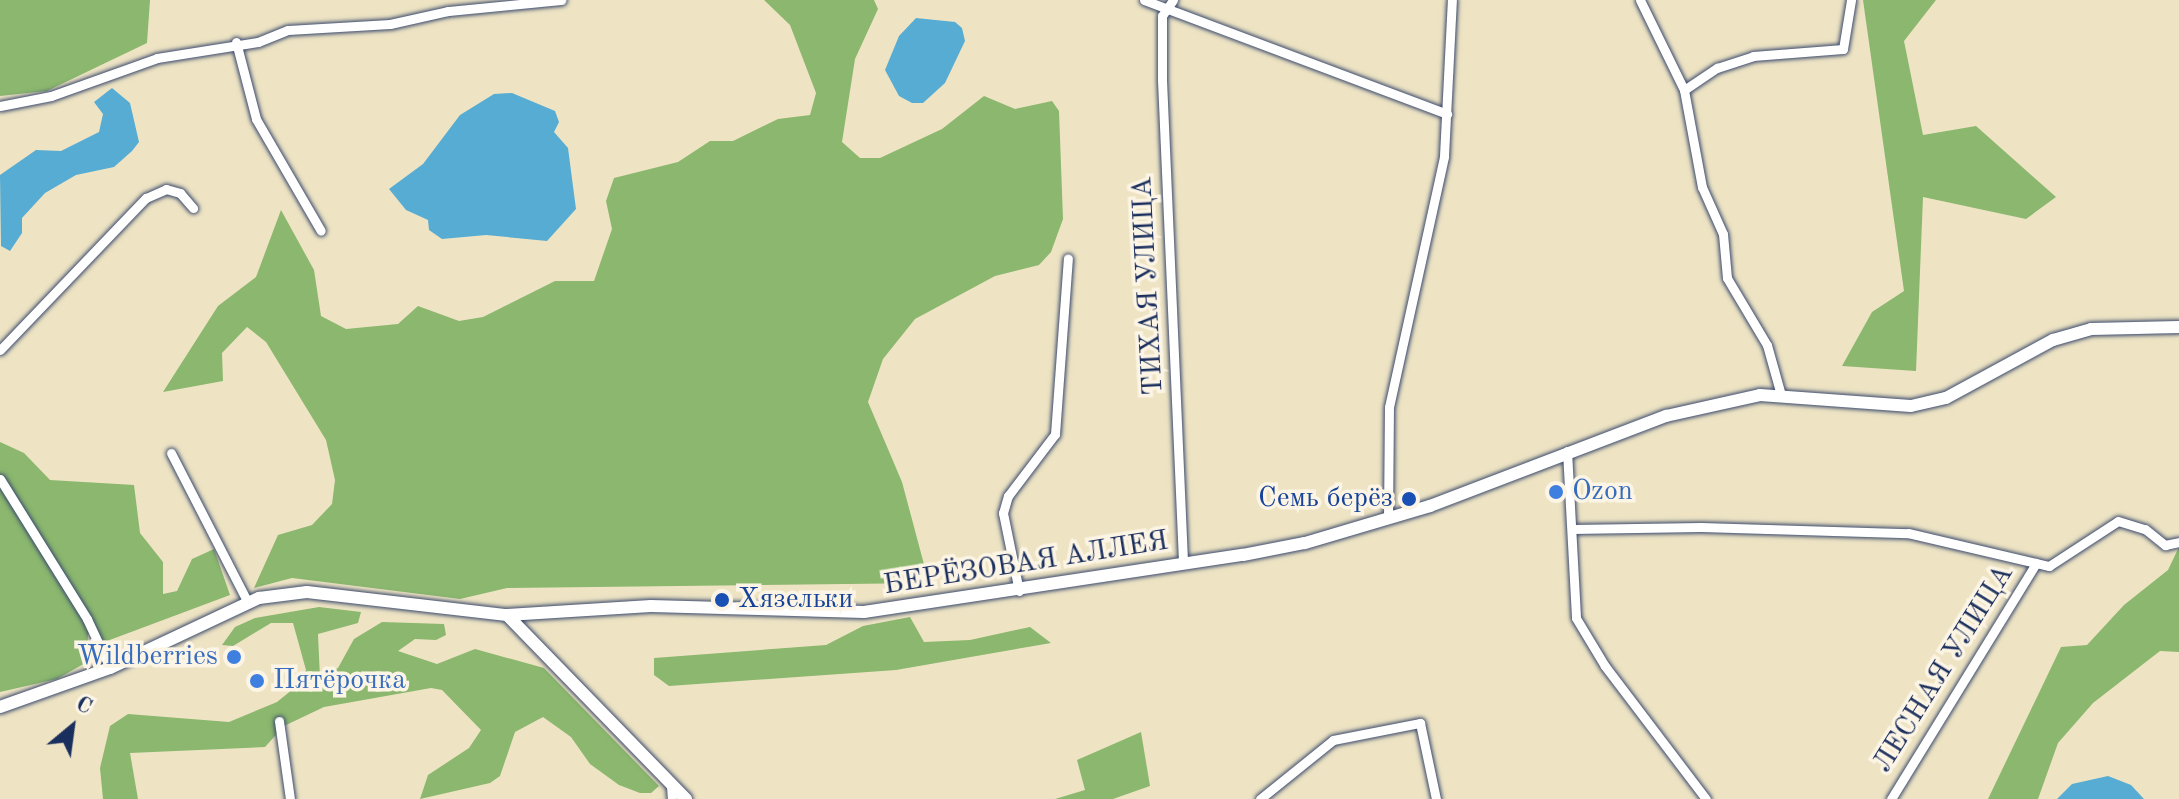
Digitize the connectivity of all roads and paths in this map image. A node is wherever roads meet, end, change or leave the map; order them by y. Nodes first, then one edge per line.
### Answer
1 (561, 0) edge
2 (1144, 0) edge
3 (1452, 0) edge
4 (1640, 0) edge
5 (1851, 0) edge
6 (1170, 4) edge
7 (236, 42) junction
8 (1684, 90) junction
9 (0, 106) edge
10 (1447, 114) junction
11 (193, 208) dead end
12 (321, 231) dead end
13 (1068, 258) dead end
14 (2179, 327) edge
15 (0, 350) edge
16 (1781, 395) junction
17 (1567, 451) junction
18 (171, 453) dead end
19 (0, 479) edge
20 (1388, 519) junction
21 (1572, 529) junction
22 (2179, 542) edge
23 (2036, 563) junction
24 (1183, 564) junction
25 (1019, 591) junction
26 (248, 603) junction
27 (507, 615) junction
28 (110, 668) junction
29 (0, 707) edge
30 (279, 721) dead end
31 (672, 792) edge
32 (290, 799) edge
33 (686, 799) edge
34 (1260, 799) edge
35 (1436, 799) edge
36 (1706, 799) edge
37 (1891, 799) edge

1 - 7 street
2 - 6 street
3 - 10 street
4 - 8 street
5 - 8 street
6 - 10 street
6 - 24 street, ТИХАЯ УЛИЦА
7 - 9 street
7 - 12 street
8 - 16 street
10 - 20 street
11 - 15 street
13 - 25 street
14 - 16 street, БЕРЁЗОВАЯ АЛЛЕЯ
16 - 17 street, БЕРЁЗОВАЯ АЛЛЕЯ
17 - 20 street, БЕРЁЗОВАЯ АЛЛЕЯ
17 - 21 street
18 - 26 street
19 - 28 street
20 - 24 street, БЕРЁЗОВАЯ АЛЛЕЯ
21 - 23 street
21 - 36 street
22 - 23 street
23 - 37 street, ЛЕСНАЯ УЛИЦА
24 - 25 street, БЕРЁЗОВАЯ АЛЛЕЯ
25 - 27 street, БЕРЁЗОВАЯ АЛЛЕЯ
26 - 27 street, БЕРЁЗОВАЯ АЛЛЕЯ
26 - 28 street, БЕРЁЗОВАЯ АЛЛЕЯ
27 - 31 street
28 - 29 street, БЕРЁЗОВАЯ АЛЛЕЯ
30 - 32 street
31 - 33 street
34 - 35 street

